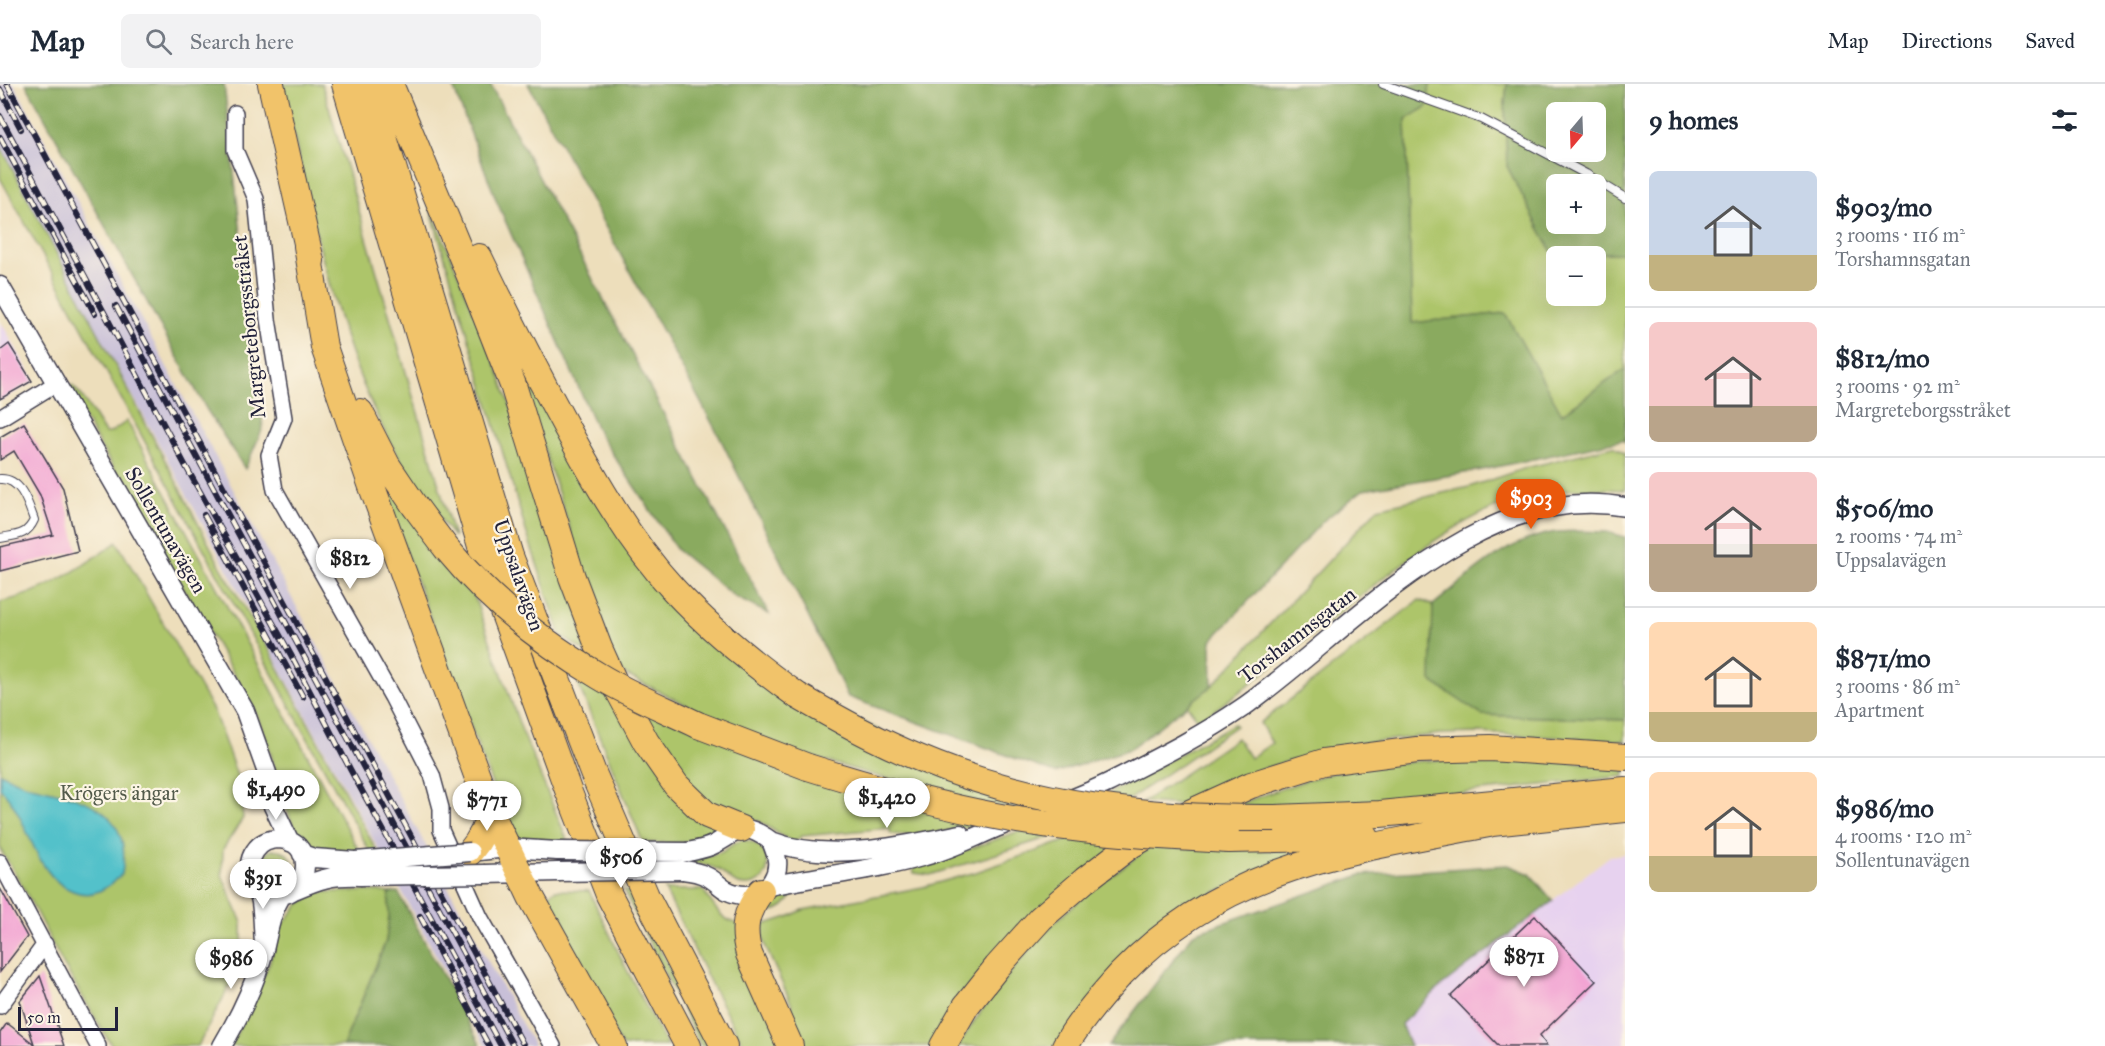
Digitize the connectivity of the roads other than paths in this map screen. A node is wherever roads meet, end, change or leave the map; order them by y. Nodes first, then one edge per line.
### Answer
1 (271, 84) edge
2 (345, 84) edge
3 (368, 84) edge
4 (390, 84) edge
5 (401, 84) edge
6 (1383, 84) edge
7 (235, 113) dead end
8 (1625, 198) edge
9 (308, 246) junction
10 (0, 285) edge
11 (55, 384) junction
12 (0, 418) edge
13 (0, 479) edge
14 (1625, 507) edge
15 (0, 538) edge
16 (1625, 757) edge
17 (1625, 790) edge
18 (273, 806) junction
19 (1625, 809) edge
20 (490, 810) junction
21 (1489, 824) junction
22 (1000, 826) junction
23 (741, 829) junction
24 (771, 841) junction
25 (263, 843) junction
26 (296, 848) junction
27 (507, 848) junction
28 (470, 852) junction
29 (0, 862) edge
30 (358, 868) junction
31 (519, 874) junction
32 (256, 885) junction
33 (765, 889) junction
34 (287, 893) junction
35 (45, 944) junction
36 (264, 944) junction
37 (0, 1006) edge
38 (98, 1046) edge
39 (222, 1046) edge
40 (553, 1046) edge
41 (614, 1046) edge
42 (688, 1046) edge
43 (724, 1046) edge
44 (790, 1046) edge
45 (943, 1046) edge
46 (1065, 1046) edge

1 - 9 highway
2 - 42 highway, Uppsalavägen
3 - 43 highway, Uppsalavägen
4 - 23 highway
5 - 17 highway, bridge
6 - 8 lane
7 - 40 street, Margreteborgsstråket
9 - 20 highway
9 - 21 highway, bridge
10 - 11 street, Sollentunavägen
11 - 12 street
11 - 18 street, Sollentunavägen
13 - 15 lane
14 - 22 street, Torshamnsgatan
16 - 45 highway
18 - 25 street, Sollentunavägen
18 - 26 street, Sollentunavägen
19 - 21 highway
20 - 27 highway
20 - 28 highway
21 - 46 highway
22 - 24 street, Torshamnsgatan
22 - 33 street, Torshamnsgatan
23 - 24 street, Torshamnsgatan
23 - 27 street, bridge
24 - 33 street
25 - 26 street
25 - 32 street, Sollentunavägen
26 - 30 street
26 - 34 street, Sollentunavägen
27 - 28 street
27 - 31 highway
28 - 30 street, bridge
29 - 35 street
30 - 31 street, Torshamnsgatan, bridge
30 - 34 street
31 - 33 street, Torshamnsgatan, bridge
31 - 41 highway
32 - 34 street
32 - 36 street, Sollentunavägen
33 - 44 highway
34 - 36 street, Sollentunavägen
35 - 37 street
35 - 38 street
36 - 39 street, Sollentunavägen

